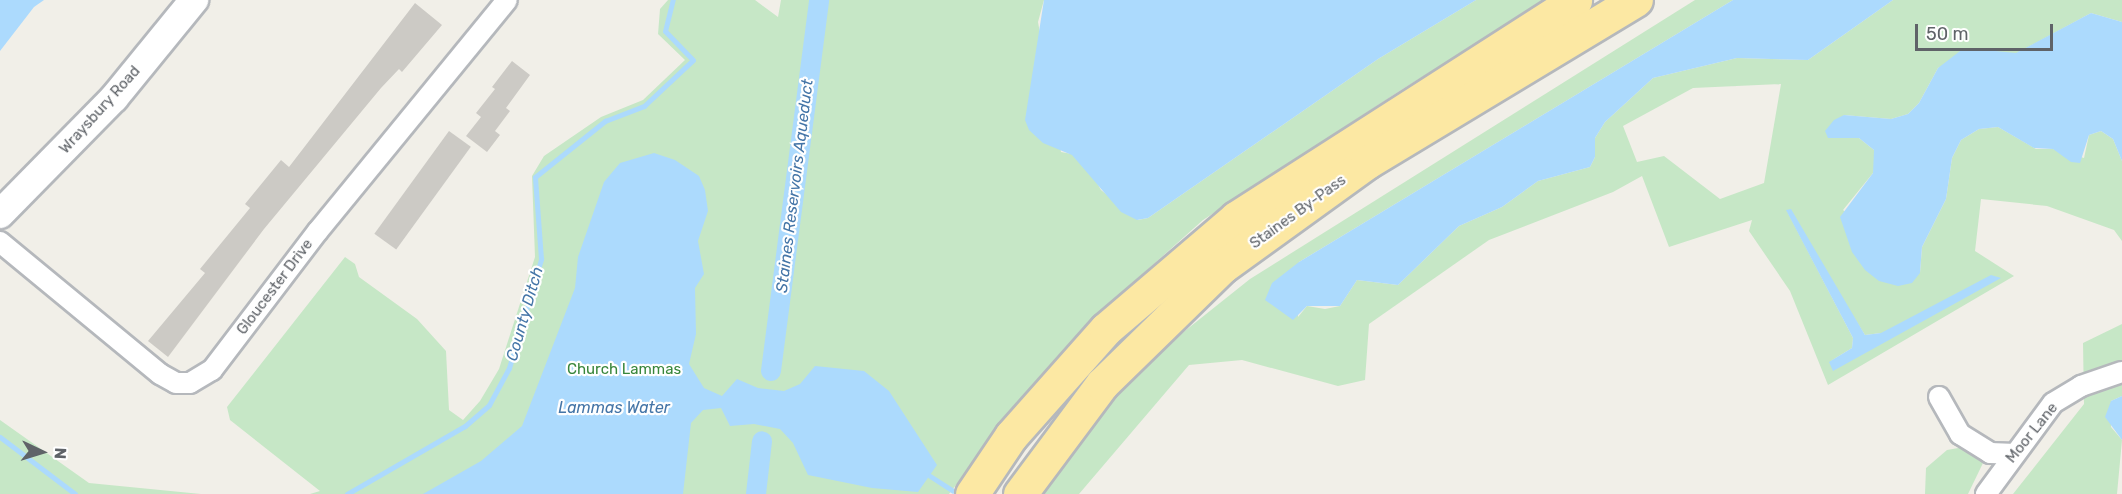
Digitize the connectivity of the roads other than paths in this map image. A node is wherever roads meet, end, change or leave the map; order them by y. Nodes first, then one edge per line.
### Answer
1 (194, 0) edge
2 (507, 0) edge
3 (1575, 0) edge
4 (1636, 0) edge
5 (0, 214) edge
6 (0, 242) edge
7 (2122, 372) edge
8 (1939, 397) dead end
9 (2015, 454) junction
10 (972, 494) edge
11 (1020, 494) edge
12 (1986, 494) edge

1 - 5 main road, Wraysbury Road
2 - 6 street, Gloucester Drive
3 - 10 highway, Staines By-Pass
4 - 11 highway, Staines By-Pass
7 - 9 street, Moor Lane
8 - 9 street
9 - 12 street, Moor Lane

